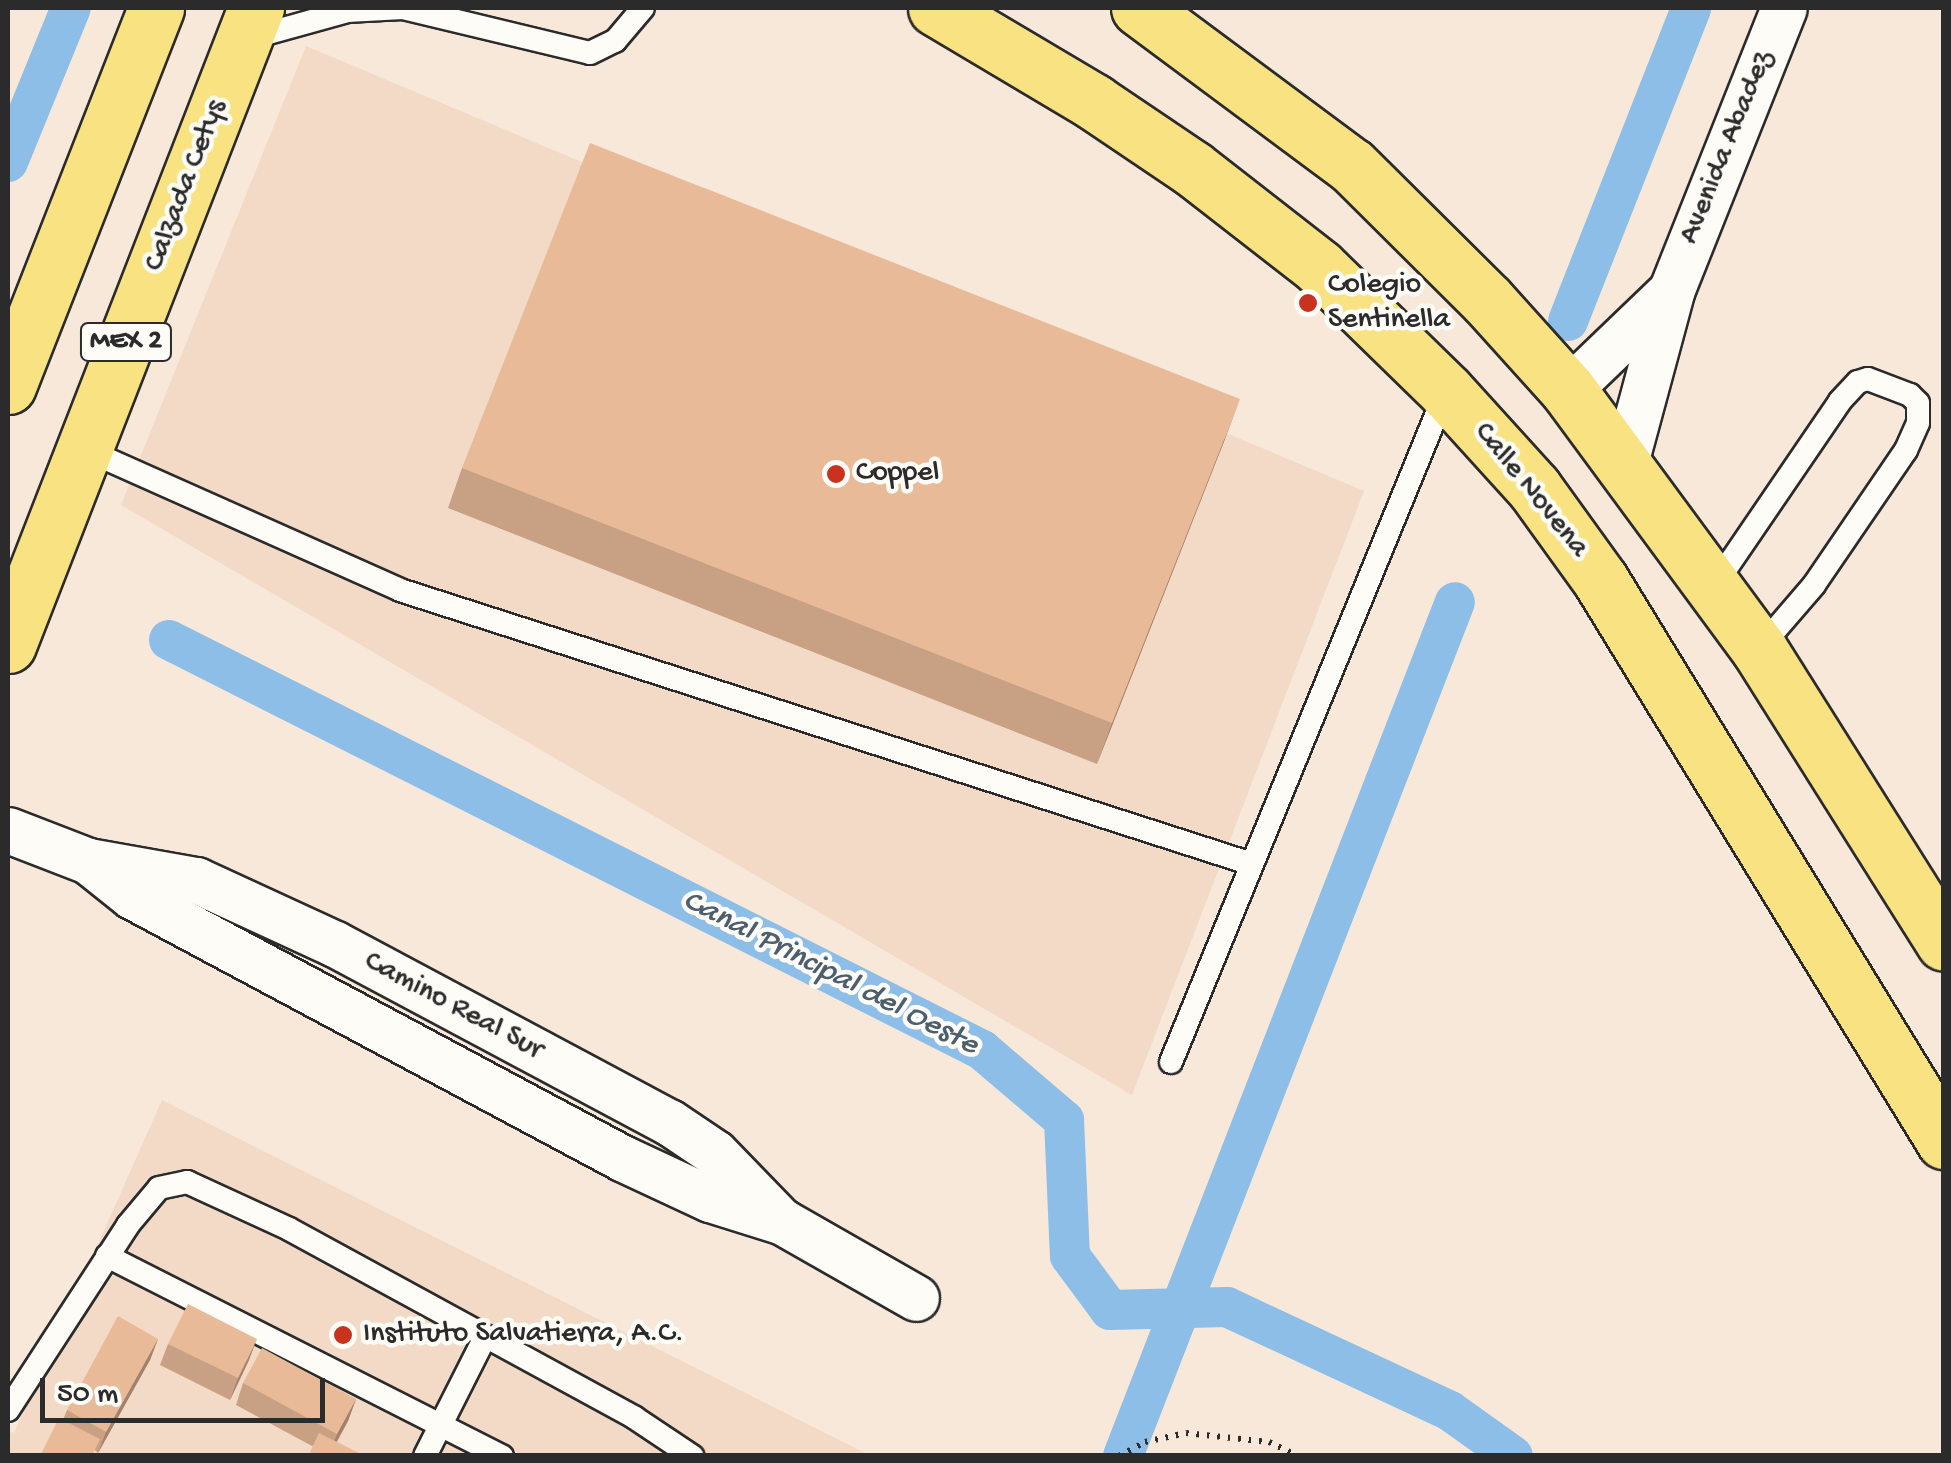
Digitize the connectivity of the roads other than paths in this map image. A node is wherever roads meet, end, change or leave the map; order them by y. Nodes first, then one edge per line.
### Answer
1 (156, 8) edge
2 (643, 8) edge
3 (936, 8) edge
4 (1138, 8) edge
5 (1784, 8) edge
6 (254, 18) edge
7 (1672, 289) junction
8 (8, 386) edge
9 (1568, 390) junction
10 (1446, 391) junction
11 (84, 448) junction
12 (1625, 463) junction
13 (1714, 586) junction
14 (8, 644) edge
15 (1759, 650) junction
16 (8, 830) edge
17 (1252, 864) junction
18 (1944, 943) edge
19 (1171, 1062) dead end
20 (1944, 1141) edge
21 (107, 1256) junction
22 (916, 1298) dead end
23 (485, 1338) junction
24 (8, 1410) edge
25 (442, 1424) junction
26 (424, 1456) edge
27 (502, 1456) edge
28 (692, 1456) edge

1 - 8 main road, MEX 2
2 - 6 lane
3 - 10 main road, Calle Novena
4 - 9 main road
5 - 7 street, Avenida Abadez
6 - 11 main road, Calzada Cetys / MEX 2
7 - 9 street, Avenida Abadez
7 - 12 street, Avenida Abadez
9 - 12 main road
10 - 17 lane
10 - 20 main road, Calle Novena
11 - 14 main road, Calzada Cetys / MEX 2
11 - 17 lane
12 - 13 main road
13 - 15 main road
13 - 15 lane
15 - 18 main road
16 - 22 street, Camino Real Sur
17 - 19 lane
21 - 23 lane
21 - 24 lane
21 - 25 lane
23 - 25 lane
23 - 28 lane
25 - 26 lane
25 - 27 lane

